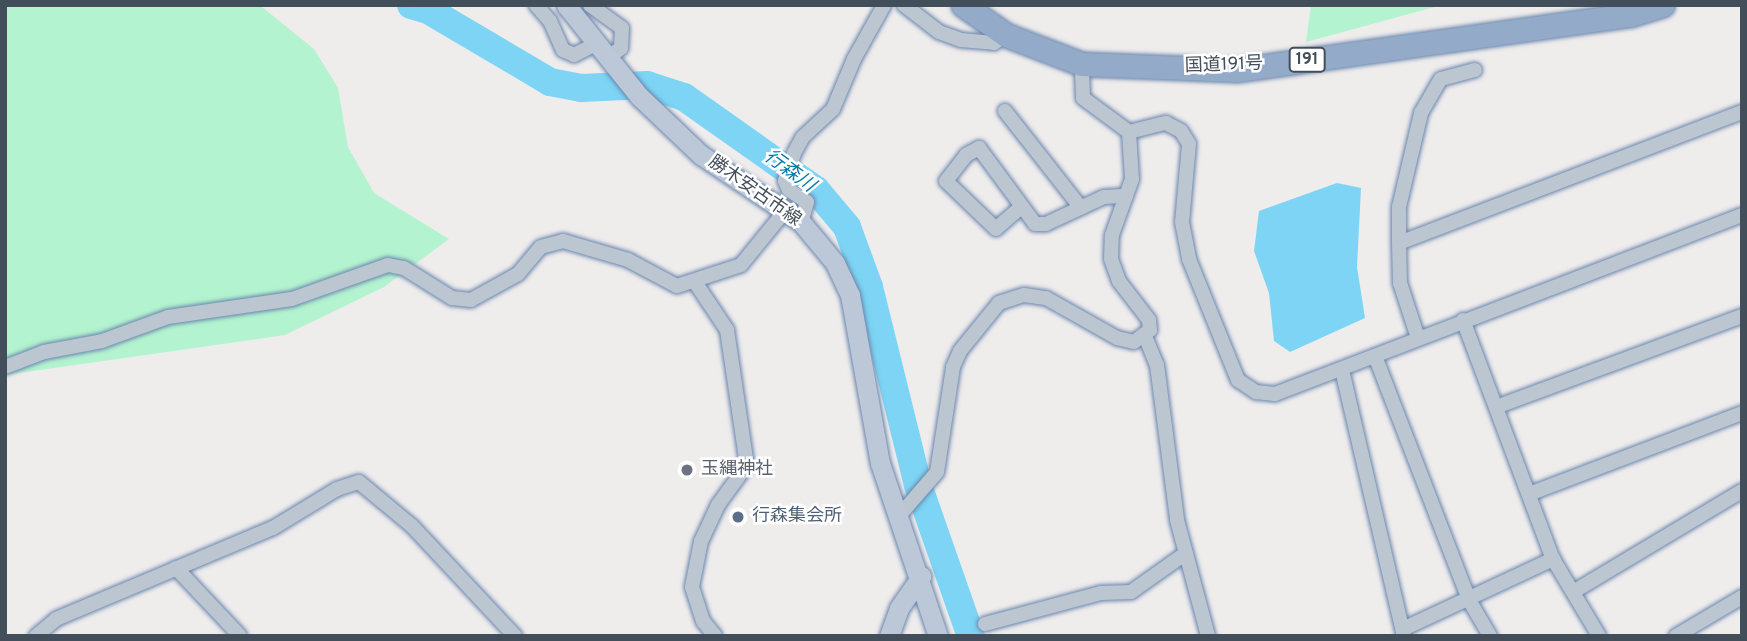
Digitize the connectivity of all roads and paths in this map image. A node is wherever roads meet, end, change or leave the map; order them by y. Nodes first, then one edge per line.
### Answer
1 (536, 5) edge
2 (566, 5) edge
3 (590, 5) edge
4 (884, 5) edge
5 (904, 5) edge
6 (963, 5) edge
7 (1662, 5) edge
8 (1006, 35) junction
9 (604, 55) junction
10 (1082, 64) junction
11 (1475, 70) dead end
12 (1005, 111) dead end
13 (1742, 112) edge
14 (1129, 132) junction
15 (1126, 196) junction
16 (1021, 207) junction
17 (1081, 208) junction
18 (1742, 215) edge
19 (792, 217) junction
20 (1399, 243) junction
21 (695, 282) junction
22 (1742, 316) edge
23 (1463, 320) junction
24 (1145, 336) junction
25 (1418, 338) junction
26 (1375, 356) junction
27 (5, 367) edge
28 (1342, 370) junction
29 (1496, 407) junction
30 (1742, 413) edge
31 (1742, 491) edge
32 (1529, 494) junction
33 (899, 516) junction
34 (1186, 553) junction
35 (1553, 559) junction
36 (176, 568) junction
37 (920, 576) junction
38 (1573, 592) junction
39 (1742, 597) edge
40 (1469, 600) junction
41 (985, 624) dead end
42 (1427, 629) edge
43 (1404, 632) edge
44 (36, 636) edge
45 (240, 636) edge
46 (515, 636) edge
47 (715, 636) edge
48 (889, 636) edge
49 (938, 636) edge
50 (1208, 636) edge
51 (1490, 636) edge
52 (1599, 636) edge
53 (1676, 636) edge

1 - 9 street
2 - 9 main road, 勝木安古市線
3 - 9 street
4 - 19 street
5 - 8 street
6 - 8 highway, 国道191号 / 191
7 - 10 highway, 国道191号 / 191
8 - 10 highway, 国道191号 / 191
9 - 19 main road, 勝木安古市線
10 - 14 street
11 - 20 street
12 - 17 street
13 - 20 street
14 - 15 street
14 - 28 street
15 - 17 street
15 - 24 street
16 - 16 street
16 - 17 street
18 - 23 street
19 - 21 street
19 - 33 main road, 勝木安古市線
20 - 25 street
21 - 27 street
21 - 47 street
22 - 29 street
23 - 25 street
23 - 29 street
24 - 33 street
24 - 34 street
25 - 26 street
26 - 28 street
26 - 40 street
28 - 43 street
29 - 32 street
30 - 32 street
31 - 38 street
32 - 35 street
33 - 37 main road, 勝木安古市線
34 - 41 street
34 - 50 street
35 - 38 street
35 - 40 street
36 - 44 street
36 - 45 street
36 - 46 street
37 - 48 main road
37 - 49 main road, 勝木安古市線
38 - 52 street
39 - 53 street
40 - 42 street
40 - 51 street
42 - 43 street

